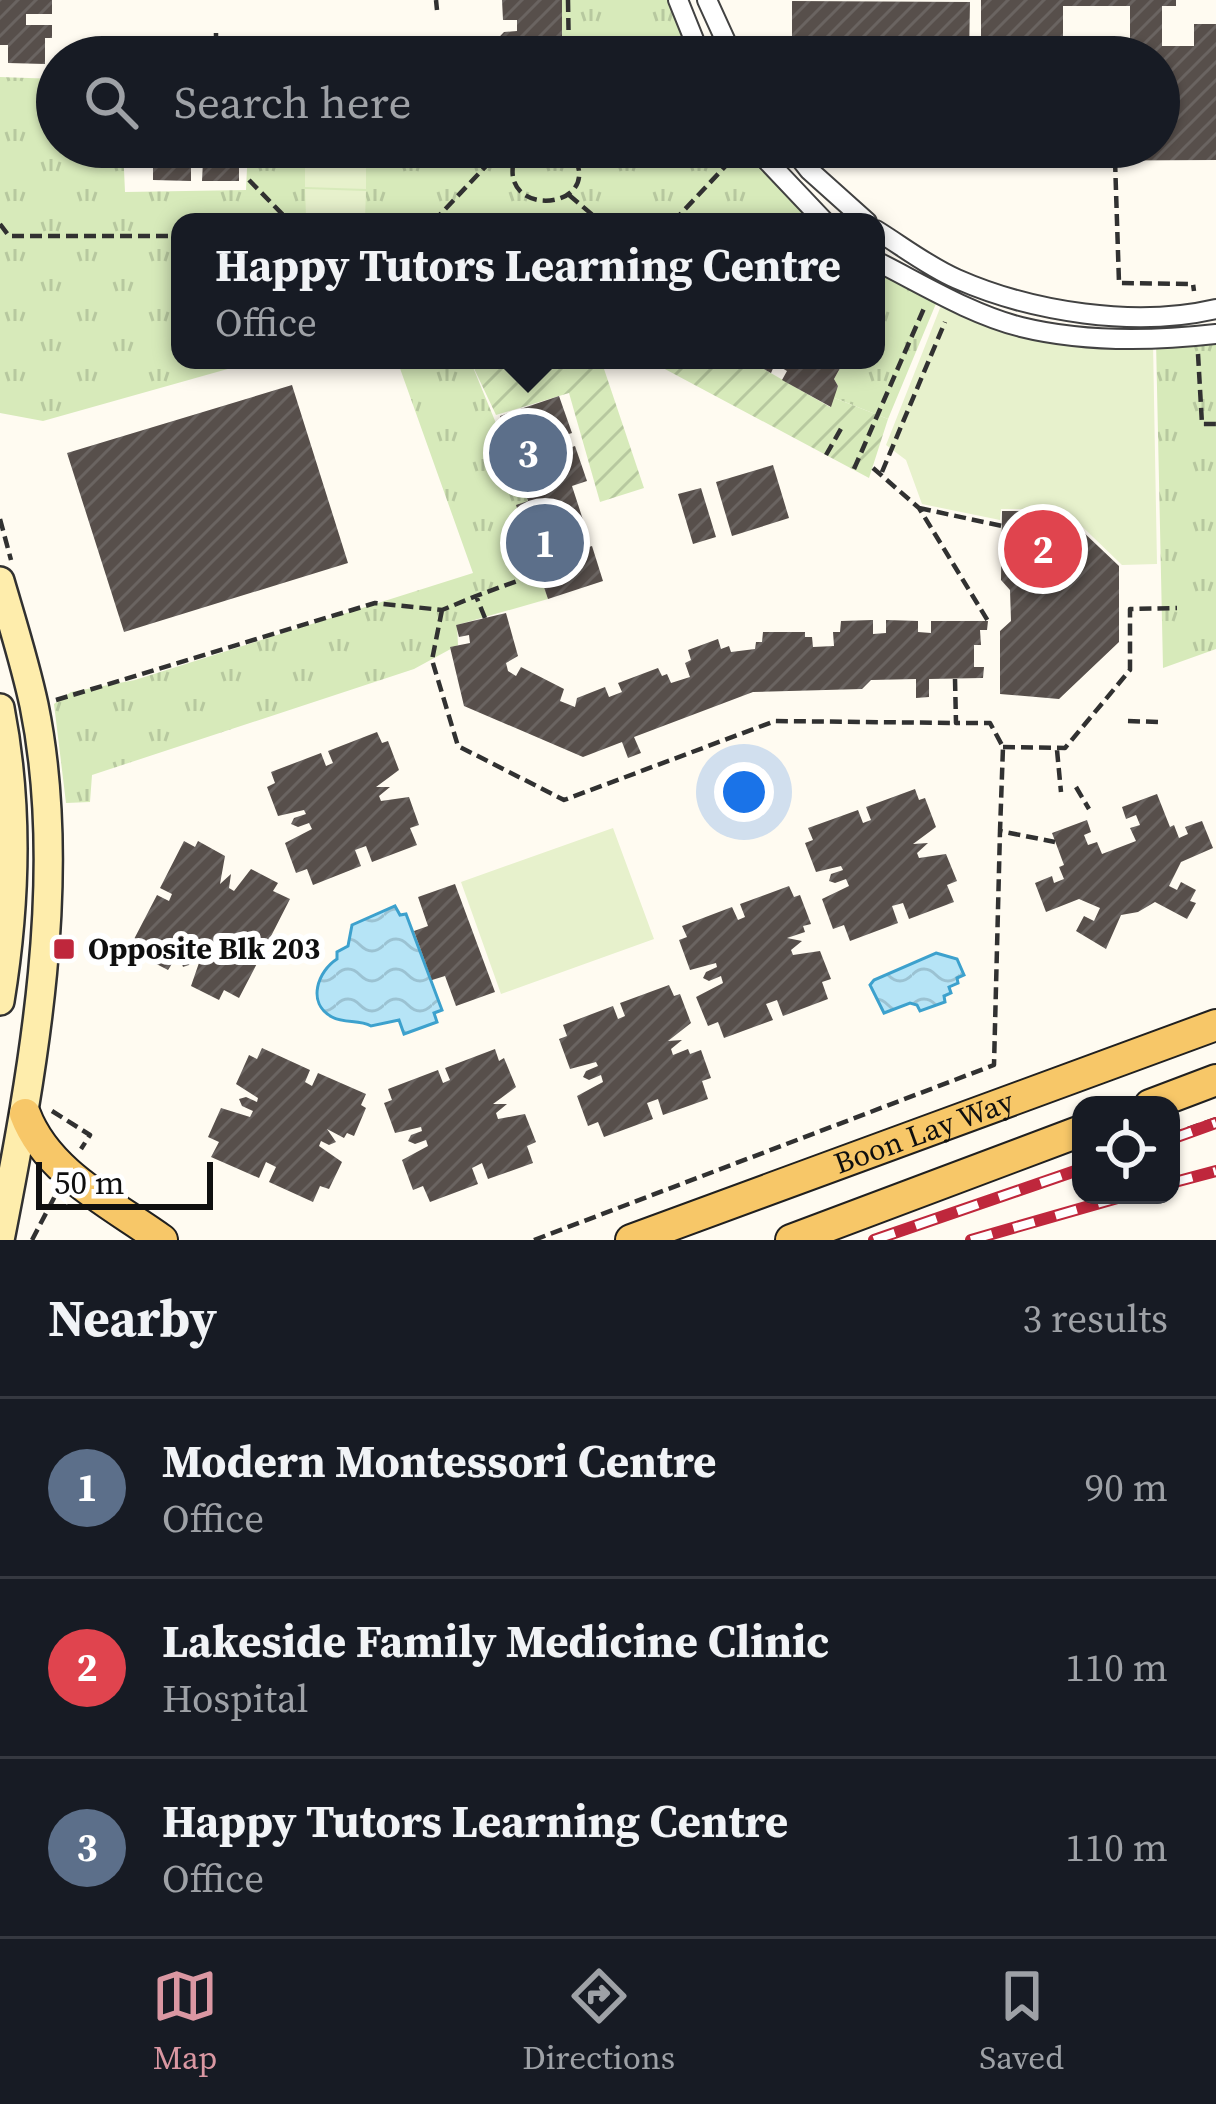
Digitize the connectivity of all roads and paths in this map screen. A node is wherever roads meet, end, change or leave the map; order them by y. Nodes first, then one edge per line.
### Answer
1 (436, 0) edge
2 (568, 0) edge
3 (678, 0) edge
4 (707, 0) edge
5 (436, 10) dead end
6 (569, 36) edge
7 (692, 36) edge
8 (723, 36) edge
9 (484, 168) edge
10 (512, 168) edge
11 (578, 168) edge
12 (723, 168) edge
13 (774, 168) edge
14 (807, 168) edge
15 (1115, 168) edge
16 (249, 180) dead end
17 (569, 195) junction
18 (281, 213) edge
19 (442, 213) edge
20 (590, 213) edge
21 (681, 213) edge
22 (816, 213) edge
23 (857, 213) edge
24 (0, 224) edge
25 (8, 233) junction
26 (171, 236) edge
27 (885, 236) edge
28 (0, 241) edge
29 (885, 265) edge
30 (932, 290) junction
31 (1194, 296) dead end
32 (954, 300) junction
33 (1216, 309) edge
34 (1206, 335) edge
35 (1216, 424) edge
36 (842, 427) dead end
37 (826, 454) dead end
38 (873, 467) dead end
39 (854, 470) dead end
40 (881, 474) junction
41 (919, 508) junction
42 (1002, 526) dead end
43 (539, 573) dead end
44 (0, 581) edge
45 (476, 596) junction
46 (1177, 608) dead end
47 (442, 610) junction
48 (485, 618) dead end
49 (988, 621) dead end
50 (955, 679) dead end
51 (14, 681) edge
52 (34, 706) junction
53 (0, 708) edge
54 (1128, 721) dead end
55 (1159, 722) dead end
56 (956, 723) junction
57 (1003, 747) junction
58 (1057, 748) junction
59 (1076, 787) dead end
60 (1061, 792) dead end
61 (1090, 808) dead end
62 (1000, 831) junction
63 (1055, 842) dead end
64 (0, 1001) edge
65 (1216, 1025) edge
66 (1216, 1080) edge
67 (1174, 1096) edge
68 (25, 1114) junction
69 (1216, 1119) edge
70 (1180, 1132) edge
71 (1072, 1134) edge
72 (1072, 1169) edge
73 (0, 1240) edge
74 (162, 1240) edge
75 (534, 1240) edge
76 (631, 1240) edge
77 (791, 1240) edge
78 (875, 1240) edge

1 - 5 path
2 - 6 path
3 - 7 street
4 - 8 street
9 - 19 path
10 - 17 path
11 - 17 path
12 - 21 path
13 - 22 street
14 - 23 street
15 - 31 path
16 - 18 path
17 - 20 path
24 - 25 path
25 - 26 path
25 - 28 path
27 - 33 street
29 - 30 street
30 - 32 street
30 - 39 path
32 - 34 street
32 - 40 path
34 - 35 path
36 - 37 path
38 - 40 path
40 - 41 path
41 - 42 path
41 - 49 path
43 - 45 path
44 - 51 main road
45 - 47 path
45 - 48 path
46 - 58 path
47 - 52 path
47 - 56 path
50 - 56 path
51 - 52 main road
52 - 68 main road
53 - 64 main road
54 - 55 path
56 - 57 path
57 - 58 path
57 - 62 path
58 - 60 path
59 - 61 path
62 - 63 path
62 - 75 path
65 - 76 main road, Boon Lay Way
66 - 67 main road
68 - 73 main road
68 - 74 main road
69 - 70 path
71 - 77 main road, Boon Lay Way
72 - 78 path

